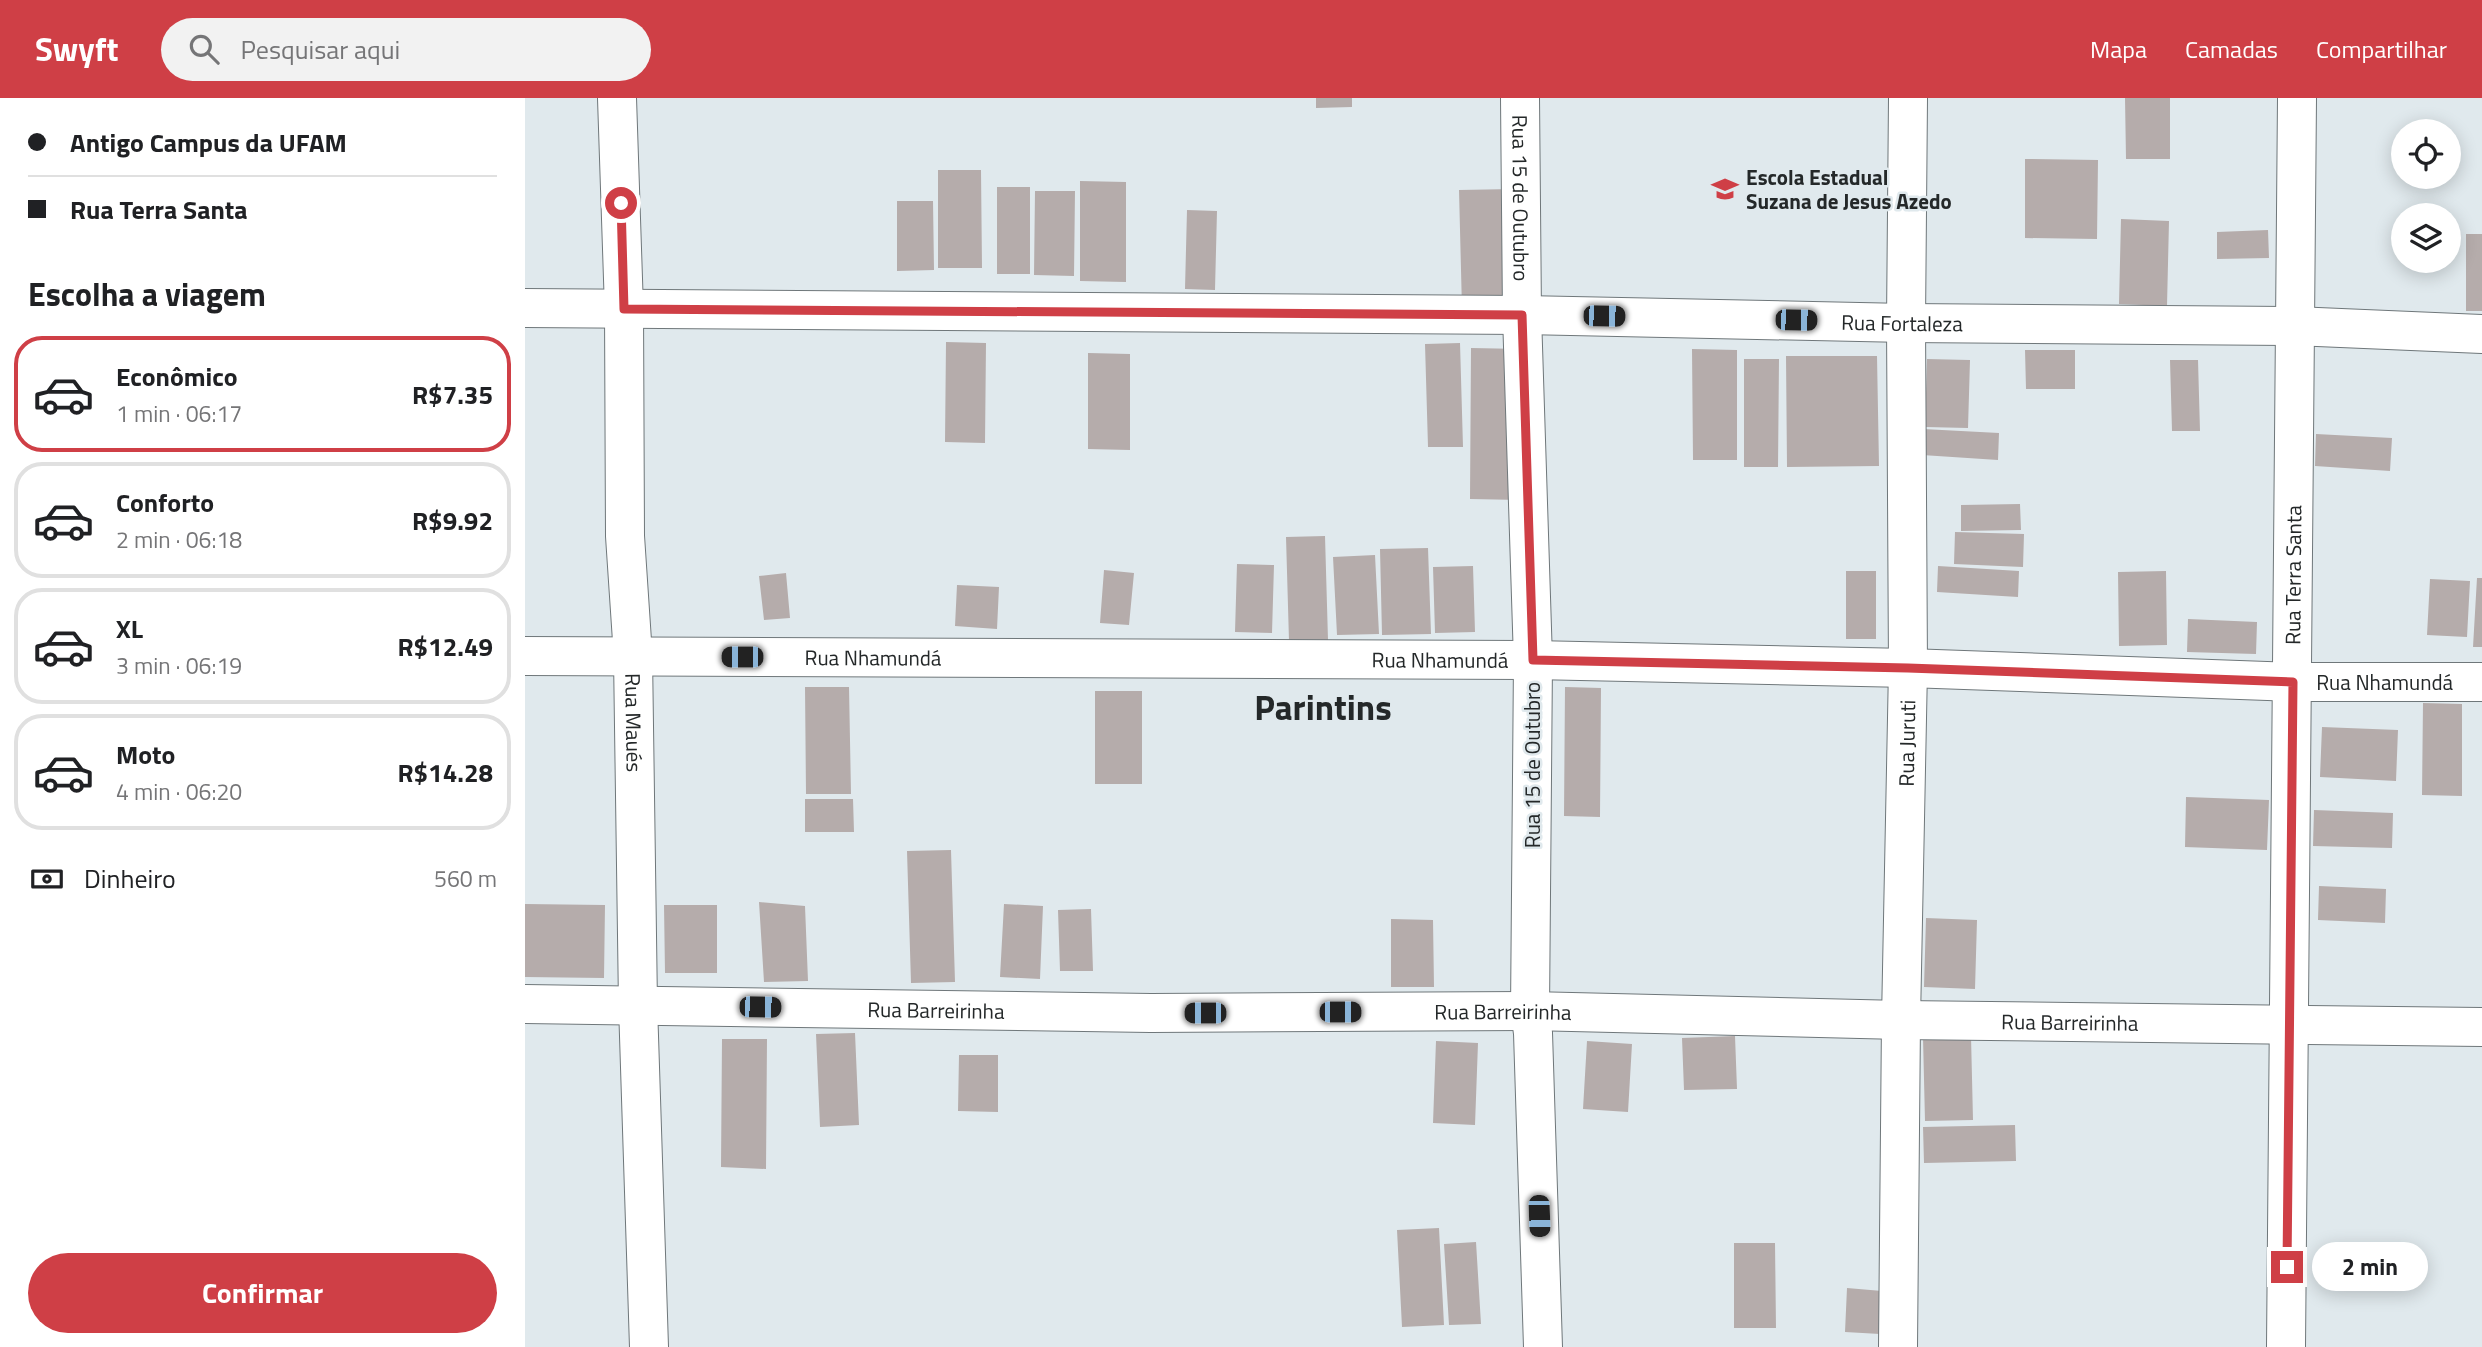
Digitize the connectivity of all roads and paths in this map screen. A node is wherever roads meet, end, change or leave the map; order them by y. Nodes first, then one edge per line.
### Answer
1 (617, 98) edge
2 (1520, 98) edge
3 (1907, 98) edge
4 (2297, 98) edge
5 (525, 308) edge
6 (624, 309) junction
7 (1522, 315) junction
8 (1906, 323) junction
9 (2294, 326) junction
10 (2482, 334) edge
11 (525, 656) edge
12 (633, 656) junction
13 (1533, 660) junction
14 (1908, 668) junction
15 (2293, 682) junction
16 (2482, 682) edge
17 (525, 1004) edge
18 (638, 1005) junction
19 (1530, 1011) junction
20 (1901, 1020) junction
21 (2290, 1026) junction
22 (2482, 1027) edge
23 (649, 1347) edge
24 (1543, 1347) edge
25 (1898, 1347) edge
26 (2286, 1347) edge

1 - 6 street, Rua Maués
2 - 7 street, Rua 15 de Outubro
3 - 8 street, Rua Juruti
4 - 9 street, Rua Terra Santa
5 - 6 street, Rua Fortaleza
6 - 7 street, Rua Fortaleza
6 - 12 street, Rua Maués
7 - 8 street, Rua Fortaleza
7 - 13 street, Rua 15 de Outubro
8 - 9 street, Rua Fortaleza
8 - 14 street, Rua Juruti
9 - 10 street, Rua Fortaleza
9 - 15 street, Rua Terra Santa
11 - 12 street, Rua Nhamundá
12 - 13 street, Rua Nhamundá
12 - 18 street, Rua Maués
13 - 14 street, Rua Nhamundá
13 - 19 street, Rua 15 de Outubro
14 - 15 street, Rua Nhamundá
14 - 20 street, Rua Juruti
15 - 16 street, Rua Nhamundá
15 - 21 street, Rua Terra Santa
17 - 18 street, Rua Barreirinha
18 - 19 street, Rua Barreirinha
18 - 23 street, Rua Maués
19 - 20 street, Rua Barreirinha
19 - 24 street, Rua 15 de Outubro
20 - 21 street, Rua Barreirinha
20 - 25 street, Rua Juruti
21 - 22 street, Rua Barreirinha
21 - 26 street, Rua Terra Santa

